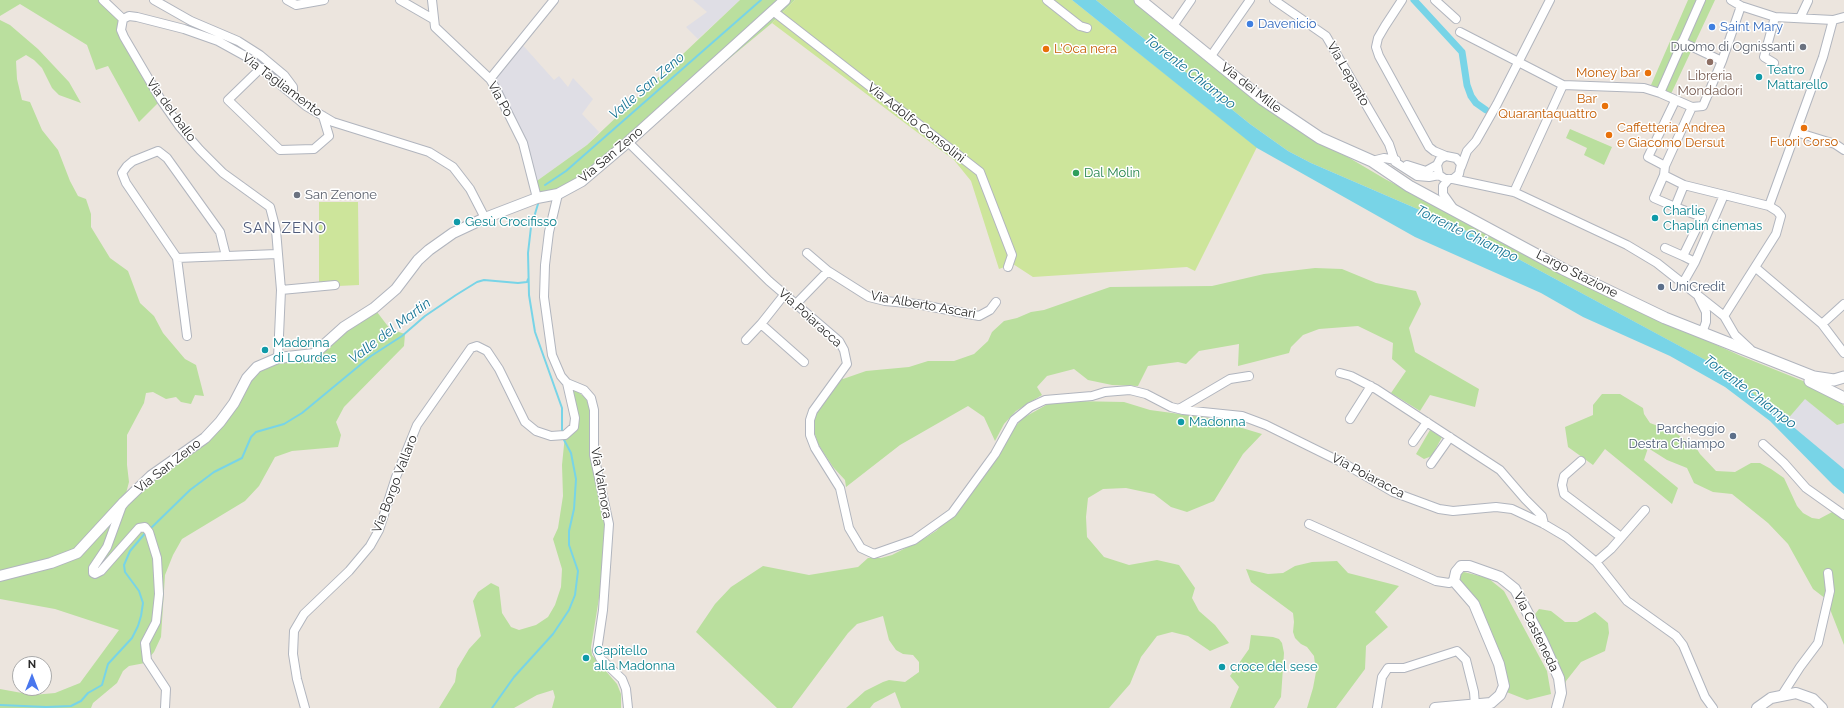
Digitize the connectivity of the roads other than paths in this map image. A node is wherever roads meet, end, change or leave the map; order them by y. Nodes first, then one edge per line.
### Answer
1 (103, 0) edge
2 (154, 0) edge
3 (287, 0) edge
4 (324, 0) edge
5 (400, 0) edge
6 (432, 0) edge
7 (554, 0) edge
8 (784, 0) edge
9 (1047, 0) edge
10 (1140, 0) edge
11 (1191, 0) edge
12 (1250, 0) edge
13 (1274, 0) edge
14 (1434, 0) edge
15 (1550, 0) edge
16 (1701, 0) edge
17 (1731, 0) edge
18 (1402, 1) edge
19 (1808, 1) dead end
20 (1741, 6) junction
21 (773, 11) junction
22 (1775, 17) junction
23 (1844, 17) edge
24 (1800, 18) junction
25 (123, 19) junction
26 (433, 19) junction
27 (1456, 19) dead end
28 (1833, 20) junction
29 (1173, 26) junction
30 (1087, 28) dead end
31 (1460, 32) dead end
32 (1682, 42) junction
33 (1211, 56) junction
34 (1722, 60) junction
35 (1519, 62) junction
36 (1774, 63) dead end
37 (261, 68) junction
38 (490, 79) junction
39 (1563, 85) junction
40 (1660, 93) junction
41 (293, 95) junction
42 (1675, 101) junction
43 (1692, 107) junction
44 (323, 116) junction
45 (1796, 132) junction
46 (628, 142) junction
47 (1390, 146) junction
48 (1844, 150) edge
49 (1468, 151) junction
50 (1448, 156) junction
51 (1384, 158) junction
52 (1396, 160) junction
53 (1372, 161) junction
54 (1437, 166) junction
55 (1665, 166) junction
56 (1461, 169) junction
57 (1440, 174) junction
58 (1664, 175) junction
59 (1451, 179) junction
60 (1472, 183) junction
61 (1684, 185) junction
62 (1514, 192) junction
63 (558, 194) junction
64 (1724, 195) junction
65 (537, 198) junction
66 (1768, 206) junction
67 (1675, 207) junction
68 (1455, 211) junction
69 (485, 218) junction
70 (1665, 248) dead end
71 (807, 253) dead end
72 (277, 254) junction
73 (226, 256) junction
74 (1683, 256) junction
75 (177, 258) junction
76 (1695, 262) junction
77 (1008, 267) dead end
78 (1756, 268) junction
79 (828, 271) junction
80 (1683, 283) junction
81 (335, 285) dead end
82 (281, 290) junction
83 (784, 295) junction
84 (1697, 296) junction
85 (996, 302) dead end
86 (796, 304) junction
87 (1844, 304) edge
88 (1724, 316) junction
89 (761, 324) junction
90 (1822, 324) junction
91 (1702, 333) junction
92 (187, 336) dead end
93 (746, 340) dead end
94 (1844, 353) edge
95 (1760, 355) junction
96 (278, 358) junction
97 (804, 362) dead end
98 (1340, 372) dead end
99 (1249, 376) dead end
100 (1814, 377) junction
101 (1844, 377) edge
102 (567, 383) junction
103 (1370, 386) junction
104 (1844, 388) edge
105 (1844, 398) edge
106 (1179, 409) junction
107 (1350, 419) dead end
108 (1427, 422) junction
109 (1450, 437) junction
110 (1413, 442) dead end
111 (1763, 444) dead end
112 (1581, 461) dead end
113 (1431, 464) dead end
114 (124, 502) junction
115 (1645, 510) dead end
116 (1844, 515) edge
117 (1309, 524) dead end
118 (1544, 524) junction
119 (1621, 537) junction
120 (1596, 562) junction
121 (1828, 573) dead end
122 (0, 576) edge
123 (1454, 581) junction
124 (1782, 695) junction
125 (1475, 705) junction
126 (165, 708) edge
127 (305, 708) edge
128 (628, 708) edge
129 (1377, 708) edge
130 (1435, 708) edge
131 (1557, 708) edge
132 (1713, 708) edge
133 (1757, 708) edge
134 (1822, 708) edge

1 - 25 street
2 - 41 street
3 - 4 street
5 - 26 street, Via Po
6 - 26 street
7 - 38 street
8 - 21 street, Via San Zeno
9 - 30 street
10 - 29 main road, Via dei Mille
11 - 29 street
12 - 33 street
13 - 47 street, Via Lepanto
14 - 27 street
15 - 35 street
16 - 32 street
17 - 20 street
18 - 50 street
19 - 24 street
20 - 22 street
20 - 34 street
21 - 46 street, Via San Zeno
21 - 77 street, Via Adolfo Consolini
22 - 24 street
22 - 36 street
23 - 28 street
24 - 28 street
25 - 37 street, Via Tagliamento
25 - 72 street, Via del ballo
26 - 38 street, Via Po
28 - 45 street
29 - 33 main road, Via dei Mille
31 - 35 street
32 - 34 street
32 - 40 street
33 - 53 main road, Via dei Mille
34 - 43 street
35 - 39 street
35 - 49 street
37 - 41 street, Via Tagliamento
37 - 44 street
38 - 65 street, Via Po
39 - 40 street
39 - 62 street
40 - 42 street
41 - 44 street, Via Tagliamento
42 - 43 street
42 - 55 street
43 - 55 street
44 - 69 street, Via Tagliamento
45 - 48 street
45 - 66 street
46 - 63 street, Via San Zeno
46 - 83 street, Via Poiaracca
47 - 51 street
47 - 52 street, Via Lepanto
49 - 50 street
49 - 56 street
50 - 54 street
50 - 56 street
51 - 52 street
51 - 53 street
52 - 54 street
52 - 57 street
53 - 68 main road, Largo Stazione
54 - 57 street
55 - 58 street
56 - 59 street
56 - 60 street
57 - 59 street
58 - 61 street
58 - 67 street
59 - 60 street
59 - 68 street
60 - 62 street
61 - 64 street
61 - 67 street
62 - 80 street
63 - 65 street, Via San Zeno
63 - 102 street
64 - 66 street
64 - 76 street
65 - 69 street, Via San Zeno
66 - 78 street
67 - 74 street
68 - 91 main road, Largo Stazione
69 - 96 street, Via San Zeno
70 - 74 street
71 - 79 street, Via Alberto Ascari
72 - 73 street
72 - 82 street
73 - 75 street
73 - 75 street
74 - 76 street
75 - 92 street
76 - 80 street
78 - 88 street
78 - 90 street
79 - 85 street, Via Alberto Ascari
79 - 86 street
80 - 84 street
81 - 82 street
82 - 96 street
83 - 86 street, Via Poiaracca
83 - 89 street
84 - 88 street
84 - 91 street
86 - 106 street, Via Poiaracca
87 - 90 street
88 - 95 street
89 - 93 street
89 - 97 street
90 - 94 street
91 - 95 main road, Largo Stazione
91 - 105 main road, Largo Stazione
95 - 100 main road, Largo Stazione
96 - 114 street, Via San Zeno
98 - 103 street
99 - 106 street
100 - 101 main road, Largo Stazione
100 - 104 main road, Largo Stazione
102 - 127 street, Via Borgo Vallaro
102 - 128 street, Via Valmora
103 - 107 street
103 - 108 street
106 - 118 street, Via Poiaracca
108 - 109 street
108 - 110 street
109 - 113 street
109 - 118 street
111 - 116 street
112 - 119 street
114 - 122 street, Via San Zeno
114 - 126 street
115 - 119 street
117 - 123 street
118 - 120 street, Via Poiaracca
119 - 120 street
120 - 132 street, Via Poiaracca
121 - 124 street
123 - 125 street
123 - 131 street, Via Casteneda
124 - 133 street
124 - 134 street
125 - 129 street
125 - 130 street

